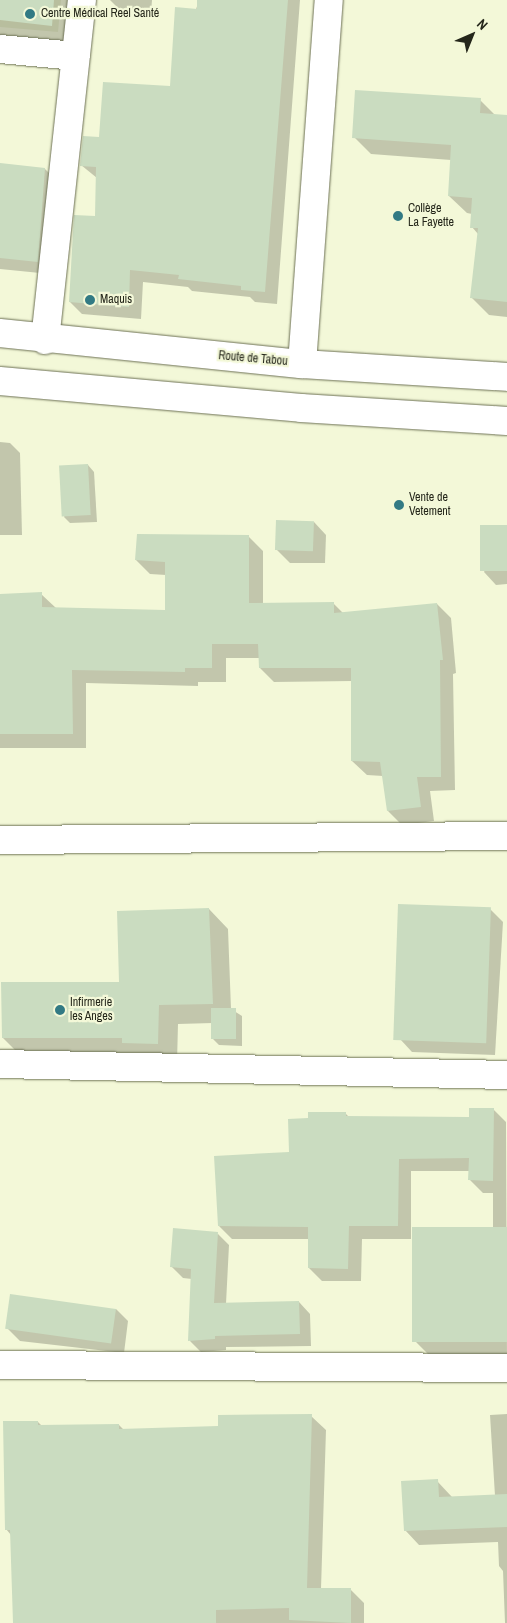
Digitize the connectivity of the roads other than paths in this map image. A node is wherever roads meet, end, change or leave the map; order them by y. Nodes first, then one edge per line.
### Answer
1 (82, 0) edge
2 (329, 0) edge
3 (0, 49) edge
4 (76, 56) junction
5 (0, 333) edge
6 (45, 340) junction
7 (302, 364) junction
8 (507, 377) edge
9 (0, 381) edge
10 (507, 421) edge
11 (507, 836) edge
12 (0, 840) edge
13 (0, 1064) edge
14 (507, 1075) edge
15 (0, 1365) edge
16 (507, 1368) edge

1 - 4 street
2 - 7 street
3 - 4 street
4 - 6 street
5 - 6 street, Route de Tabou
6 - 7 street, Route de Tabou
7 - 8 street, Route de Tabou
9 - 10 street
11 - 12 street
13 - 14 street
15 - 16 street

